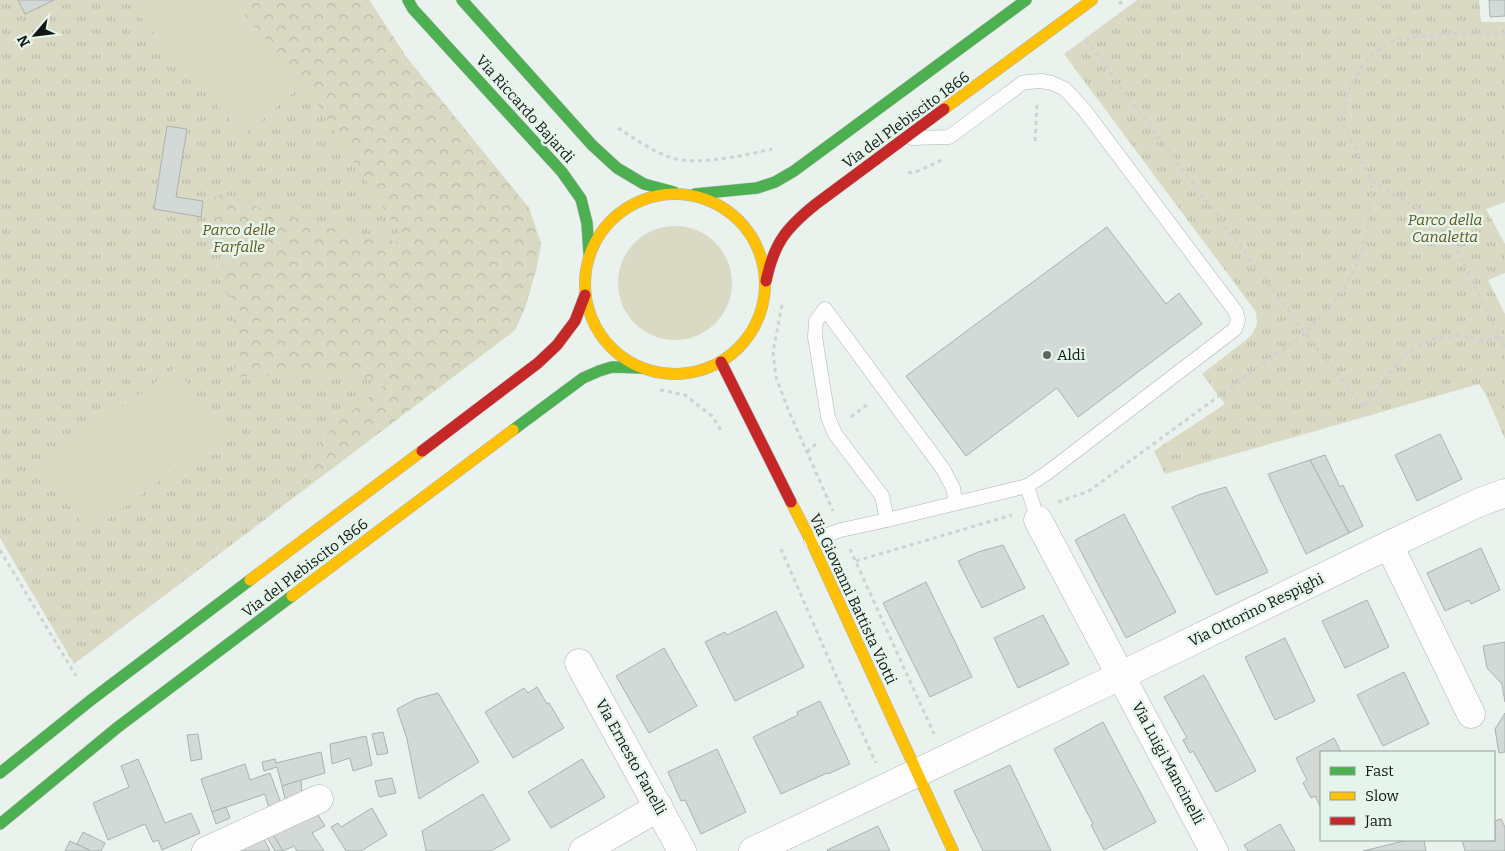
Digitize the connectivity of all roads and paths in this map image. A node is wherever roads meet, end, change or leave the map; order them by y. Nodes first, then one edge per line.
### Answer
1 (408, 0) edge
2 (462, 0) edge
3 (1026, 0) edge
4 (1092, 0) edge
5 (1081, 33) dead end
6 (1505, 33) edge
7 (1037, 104) dead end
8 (614, 125) dead end
9 (906, 139) junction
10 (1035, 141) dead end
11 (779, 148) dead end
12 (1372, 182) junction
13 (678, 193) junction
14 (692, 194) junction
15 (589, 253) junction
16 (766, 285) junction
17 (585, 295) junction
18 (783, 298) dead end
19 (1304, 333) junction
20 (1499, 336) junction
21 (1505, 348) edge
22 (721, 362) junction
23 (642, 368) junction
24 (654, 388) dead end
25 (870, 403) dead end
26 (850, 418) dead end
27 (726, 438) dead end
28 (1027, 486) junction
29 (1505, 493) edge
30 (956, 503) junction
31 (1037, 512) junction
32 (887, 520) junction
33 (841, 530) junction
34 (811, 541) junction
35 (1389, 545) junction
36 (780, 548) dead end
37 (0, 550) edge
38 (856, 561) junction
39 (579, 663) dead end
40 (1122, 676) junction
41 (81, 682) dead end
42 (1471, 714) dead end
43 (933, 731) dead end
44 (878, 768) dead end
45 (917, 772) junction
46 (0, 773) edge
47 (319, 799) dead end
48 (659, 807) junction
49 (0, 824) edge
50 (206, 851) edge
51 (583, 851) edge
52 (682, 851) edge
53 (753, 851) edge
54 (953, 851) edge
55 (1214, 851) edge

1 - 15 main road, Via Riccardo Bajardi
2 - 13 main road, Via Riccardo Bajardi
3 - 14 main road, Via del Plebiscito 1866
4 - 9 main road, Via del Plebiscito 1866
5 - 19 path
6 - 12 path
7 - 10 path
8 - 11 path
9 - 16 main road, Via del Plebiscito 1866
9 - 28 lane
12 - 19 path
12 - 20 path
13 - 14 main road
13 - 15 main road
14 - 16 main road
15 - 17 main road
16 - 22 main road, Via del Plebiscito 1866
17 - 23 main road
17 - 46 main road, Via del Plebiscito 1866
18 - 33 path
19 - 20 path
19 - 31 path
20 - 21 path
22 - 23 main road, Via del Plebiscito 1866
22 - 34 main road, Via Giovanni Battista Viotti
23 - 49 main road, Via del Plebiscito 1866
24 - 27 path
25 - 26 path
28 - 30 lane
28 - 31 lane
29 - 35 street, Via Ottorino Respighi
30 - 32 lane
30 - 32 lane
31 - 38 path
31 - 40 street
32 - 33 lane
33 - 34 lane
33 - 38 path
34 - 45 main road, Via Giovanni Battista Viotti
35 - 40 street, Via Ottorino Respighi
35 - 42 street
36 - 44 path
37 - 41 path
38 - 43 path
39 - 48 street, Via Ernesto Fanelli
40 - 45 street, Via Ottorino Respighi
40 - 55 street, Via Luigi Mancinelli
45 - 53 street, Via Ottorino Respighi
45 - 54 main road, Via Giovanni Battista Viotti
47 - 50 street
48 - 51 street
48 - 52 street, Via Ernesto Fanelli

